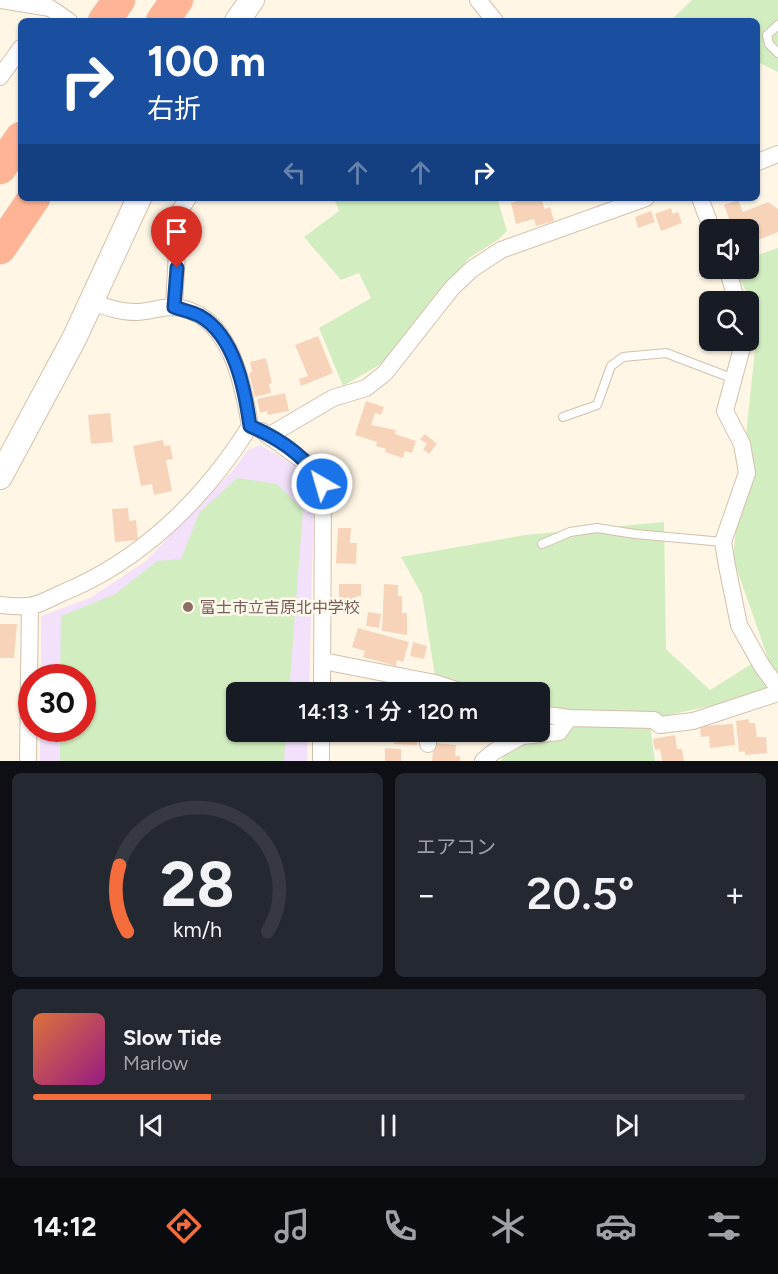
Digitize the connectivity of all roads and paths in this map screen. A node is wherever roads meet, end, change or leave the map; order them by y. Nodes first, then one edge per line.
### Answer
1 (1, 0) edge
2 (119, 0) edge
3 (177, 0) edge
4 (252, 0) edge
5 (478, 0) edge
6 (45, 15) edge
7 (106, 18) edge
8 (164, 18) edge
9 (239, 18) edge
10 (493, 18) edge
11 (778, 25) edge
12 (18, 52) edge
13 (778, 53) edge
14 (0, 77) edge
15 (18, 142) edge
16 (778, 154) edge
17 (760, 161) edge
18 (0, 168) edge
19 (138, 201) edge
20 (186, 201) edge
21 (638, 201) edge
22 (701, 201) edge
23 (27, 208) edge
24 (708, 219) edge
25 (0, 248) edge
26 (91, 302) junction
27 (174, 307) junction
28 (741, 351) edge
29 (734, 379) junction
30 (563, 417) dead end
31 (250, 426) junction
32 (270, 435) junction
33 (0, 477) edge
34 (723, 542) junction
35 (542, 544) dead end
36 (0, 605) edge
37 (30, 606) junction
38 (323, 661) junction
39 (322, 682) edge
40 (405, 682) edge
41 (778, 687) edge
42 (778, 693) edge
43 (550, 715) edge
44 (569, 718) junction
45 (321, 742) edge
46 (28, 761) edge
47 (321, 761) edge
48 (483, 761) edge

1 - 6 street
2 - 7 highway
3 - 8 highway
4 - 9 street
5 - 10 street
11 - 13 lane
12 - 14 street
15 - 18 highway
16 - 17 street
19 - 26 street
20 - 27 street
21 - 32 street
22 - 24 street
23 - 25 highway
26 - 27 street
26 - 33 street
27 - 31 street
28 - 29 street
29 - 30 lane
29 - 34 street
31 - 32 street
31 - 37 street
32 - 38 street
34 - 35 lane
34 - 41 street
36 - 37 street
37 - 46 street
38 - 39 street
38 - 40 street
42 - 44 street
43 - 44 street
44 - 48 street
45 - 47 street

